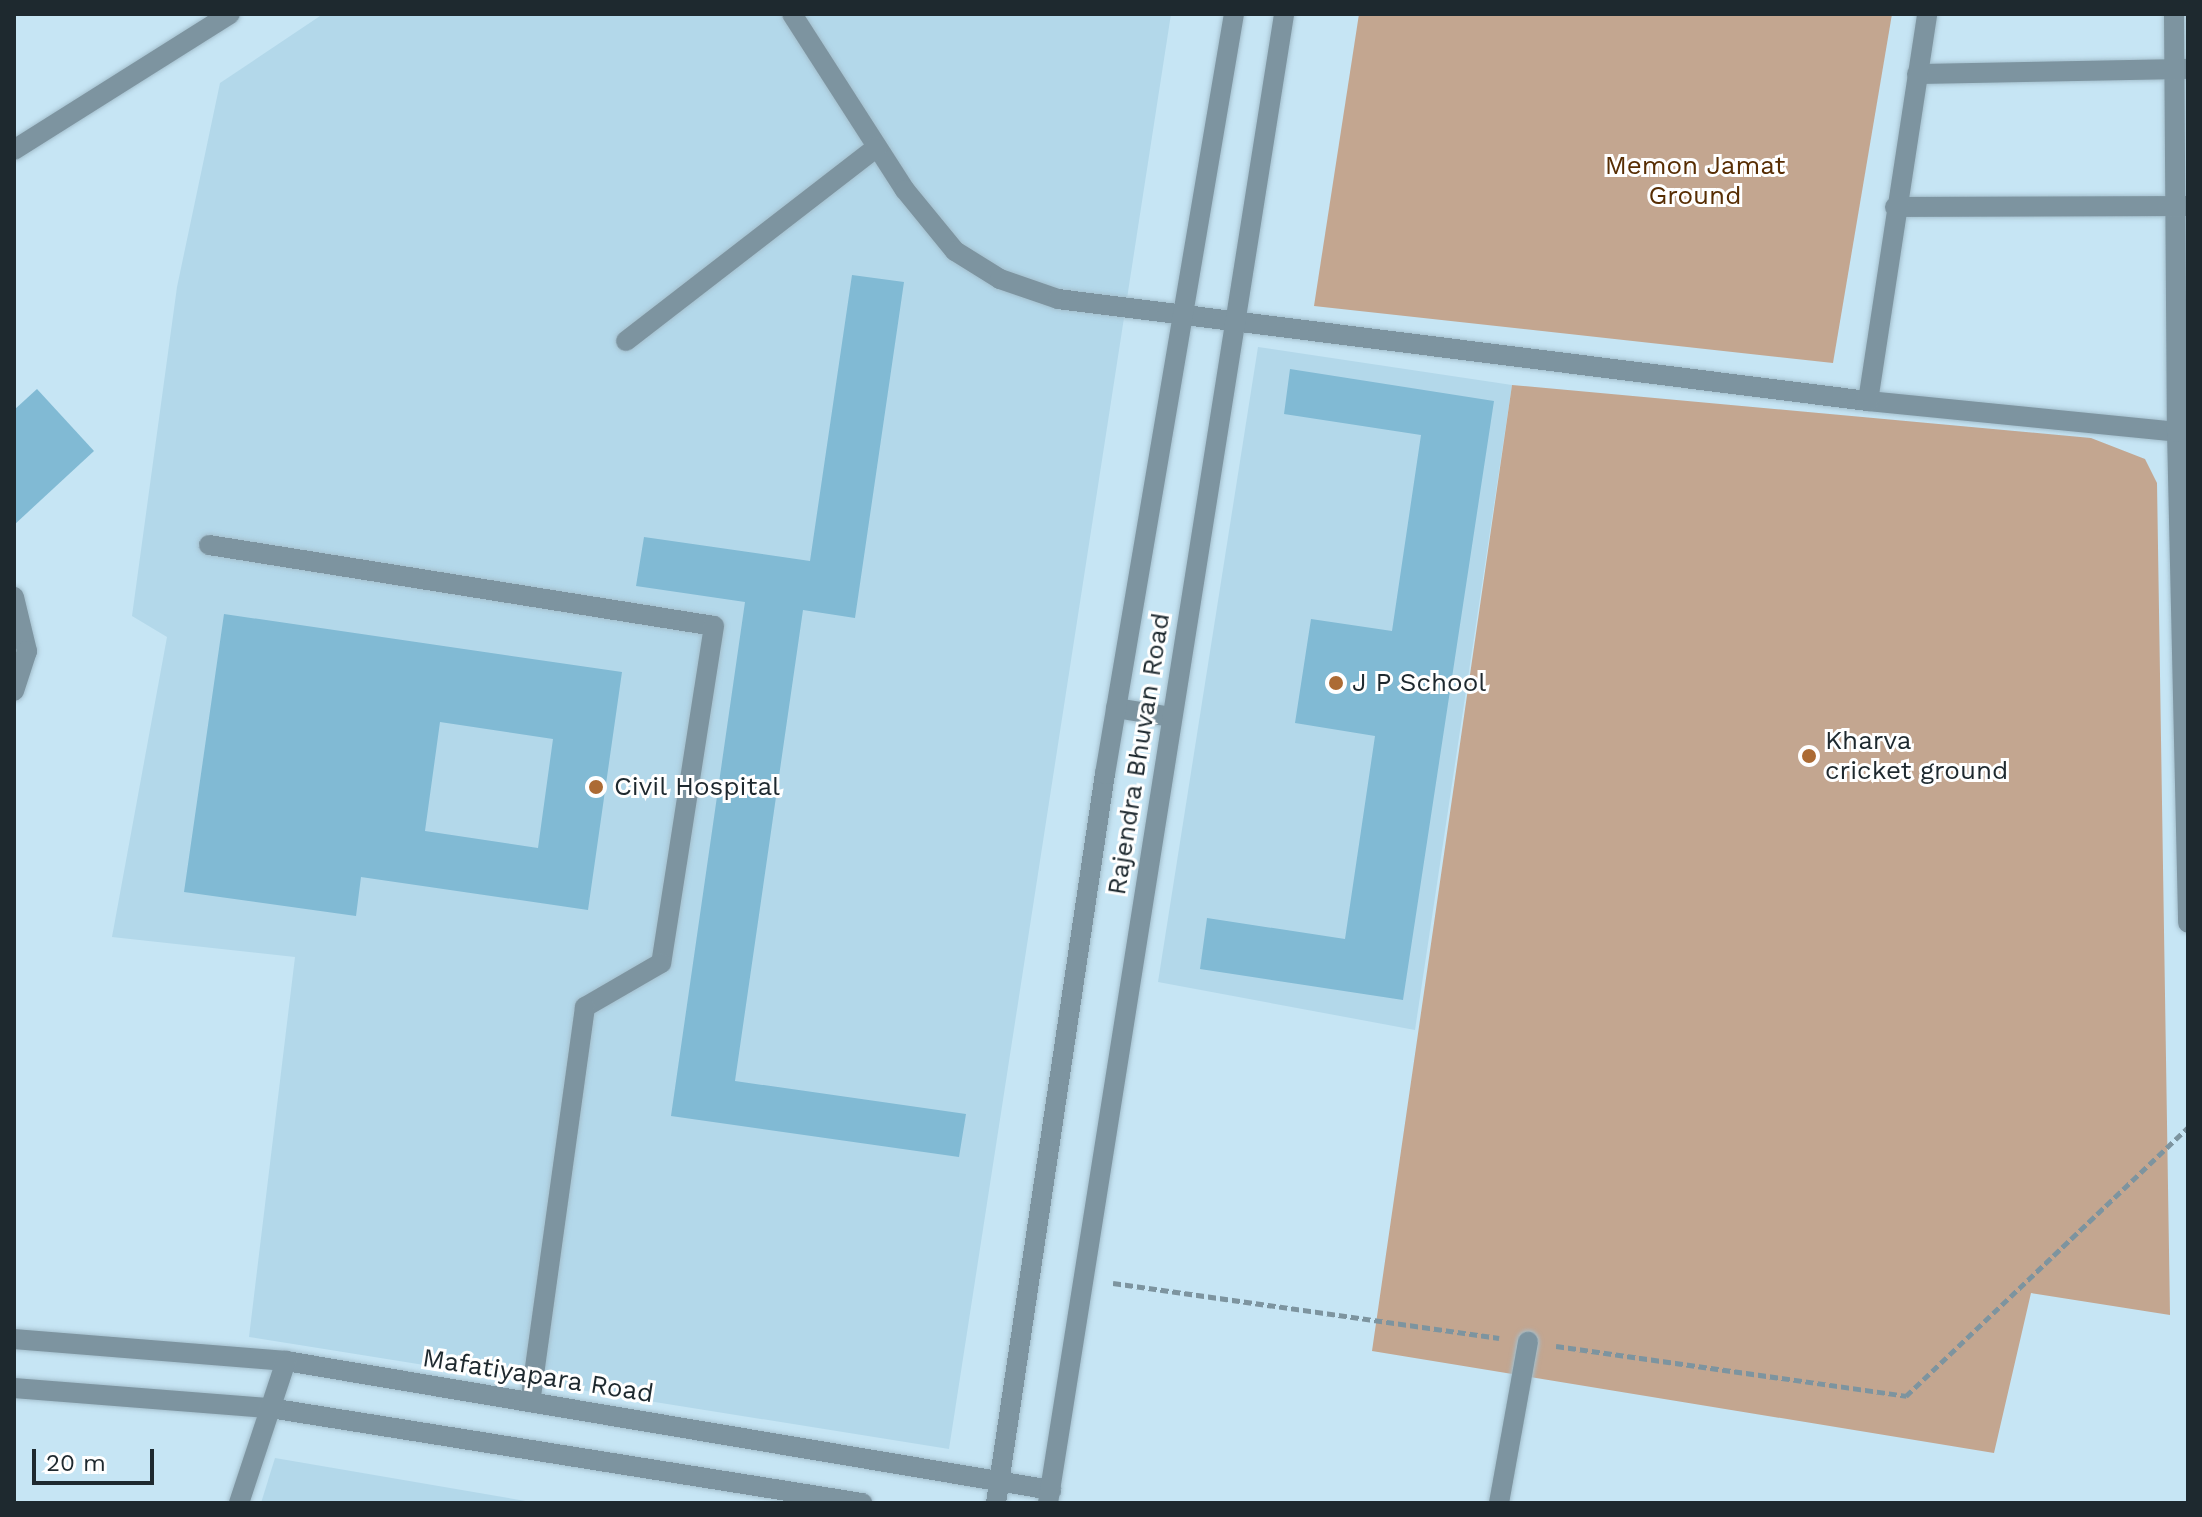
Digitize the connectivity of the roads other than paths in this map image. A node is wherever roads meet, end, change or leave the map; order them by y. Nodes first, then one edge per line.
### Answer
1 (792, 14) edge
2 (1234, 14) edge
3 (1284, 14) edge
4 (1927, 14) edge
5 (2174, 14) edge
6 (223, 16) edge
7 (2181, 69) edge
8 (1917, 74) junction
9 (18, 141) edge
10 (877, 147) junction
11 (2182, 206) edge
12 (1895, 207) junction
13 (1182, 315) junction
14 (1235, 323) junction
15 (626, 341) dead end
16 (1868, 401) junction
17 (2177, 432) junction
18 (209, 545) dead end
19 (14, 597) edge
20 (20, 656) edge
21 (14, 691) edge
22 (1116, 708) junction
23 (1171, 717) junction
24 (2188, 923) edge
25 (14, 1339) edge
26 (1528, 1342) road end
27 (286, 1361) junction
28 (14, 1388) edge
29 (530, 1401) junction
30 (270, 1408) junction
31 (1000, 1481) junction
32 (1050, 1497) edge
33 (1501, 1502) edge
34 (239, 1503) edge
35 (862, 1503) edge
36 (996, 1503) edge

1 - 10 street
2 - 13 street
3 - 14 street, Rajendra Bhuvan Road
4 - 8 street
5 - 7 street
6 - 9 street
7 - 8 street
7 - 11 street
8 - 12 street
10 - 13 street
10 - 15 street
11 - 12 street
11 - 17 street
12 - 16 street
13 - 14 street
13 - 22 street
14 - 16 street
14 - 23 street, Rajendra Bhuvan Road
16 - 17 street
17 - 24 street
18 - 29 street
19 - 20 street
20 - 21 street
22 - 23 street
22 - 31 street
23 - 32 street, Rajendra Bhuvan Road
25 - 27 street, Mafatiyapara Road
26 - 33 street
27 - 29 street, Mafatiyapara Road
27 - 30 street
28 - 30 street
29 - 31 street, Mafatiyapara Road
30 - 34 street
30 - 35 street
31 - 32 street, Mafatiyapara Road
31 - 36 street

